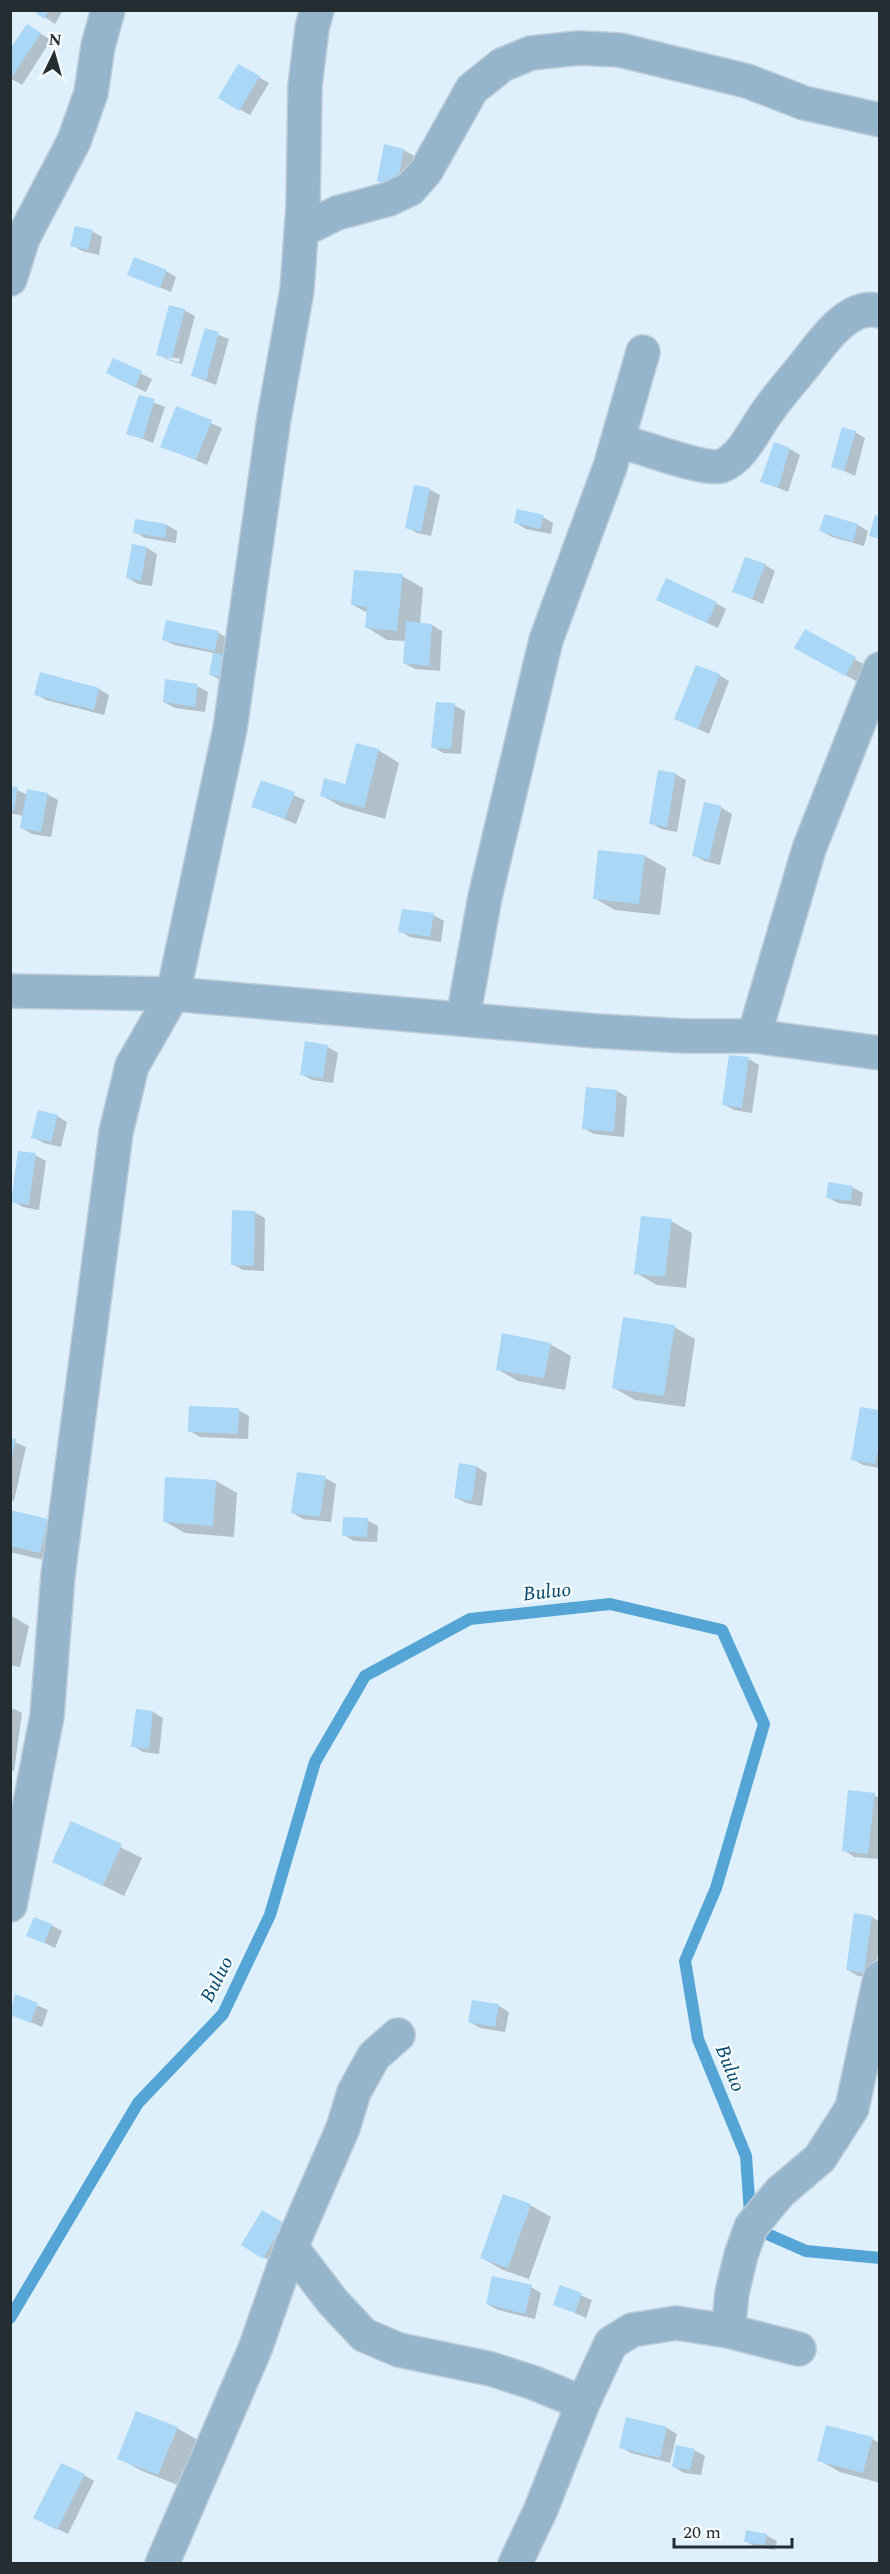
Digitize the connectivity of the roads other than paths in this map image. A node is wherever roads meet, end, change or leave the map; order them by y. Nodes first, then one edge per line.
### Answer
1 (108, 10) edge
2 (317, 10) edge
3 (879, 120) edge
4 (301, 231) junction
5 (10, 279) edge
6 (879, 311) edge
7 (643, 352) dead end
8 (619, 441) junction
9 (879, 669) edge
10 (10, 991) edge
11 (173, 994) junction
12 (463, 1018) junction
13 (754, 1036) junction
14 (879, 1053) edge
15 (10, 1905) edge
16 (879, 1978) edge
17 (398, 2035) dead end
18 (291, 2247) junction
19 (728, 2331) junction
20 (799, 2349) dead end
21 (583, 2403) junction
22 (162, 2564) edge
23 (515, 2564) edge

1 - 5 street
2 - 4 street
3 - 4 street
4 - 11 street
6 - 8 street
7 - 8 street
8 - 12 street
9 - 13 street
10 - 11 street
11 - 12 street
11 - 15 street
12 - 13 street
13 - 14 street
16 - 19 street
17 - 18 street
18 - 21 street
18 - 22 street
19 - 20 street
19 - 21 street
21 - 23 street

